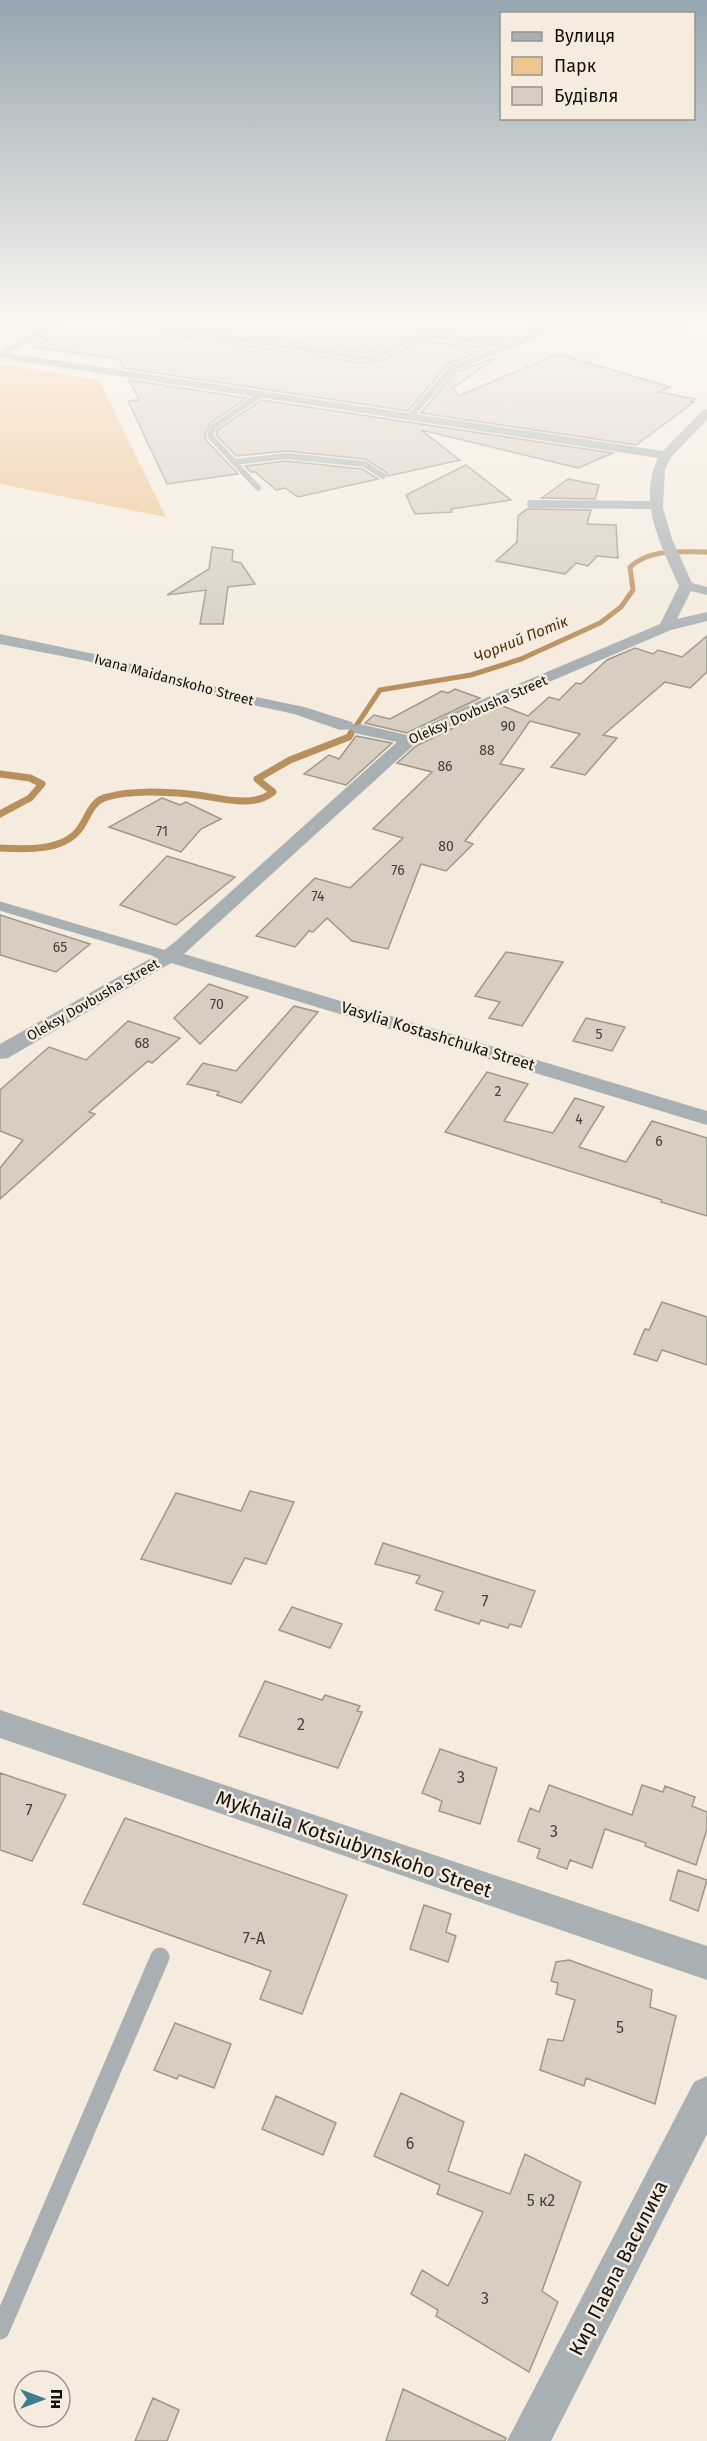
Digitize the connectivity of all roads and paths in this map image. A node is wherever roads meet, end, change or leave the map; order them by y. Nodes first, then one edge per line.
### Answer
1 (210, 436) edge
2 (537, 436) edge
3 (685, 436) edge
4 (666, 455) junction
5 (234, 462) junction
6 (383, 476) dead end
7 (258, 488) dead end
8 (531, 504) dead end
9 (655, 505) junction
10 (686, 586) junction
11 (707, 591) edge
12 (707, 616) edge
13 (666, 627) junction
14 (0, 639) edge
15 (409, 740) junction
16 (0, 906) edge
17 (169, 956) junction
18 (0, 1053) edge
19 (707, 1118) edge
20 (0, 1724) edge
21 (160, 1957) dead end
22 (707, 1963) edge
23 (707, 2096) edge
24 (0, 2330) edge
25 (528, 2441) edge

1 - 5 lane
2 - 4 street
3 - 4 street
4 - 9 street
5 - 6 lane
5 - 7 lane
8 - 9 lane
9 - 10 street
10 - 11 street
10 - 13 street
12 - 13 street, Oleksy Dovbusha Street
13 - 15 street, Oleksy Dovbusha Street
14 - 15 street, Ivana Maidanskoho Street
15 - 17 street, Oleksy Dovbusha Street
16 - 17 lane
17 - 18 street, Oleksy Dovbusha Street
17 - 19 street, Vasylia Kostashchuka Street
20 - 22 street, Mykhaila Kotsiubynskoho Street
21 - 24 lane
23 - 25 lane

